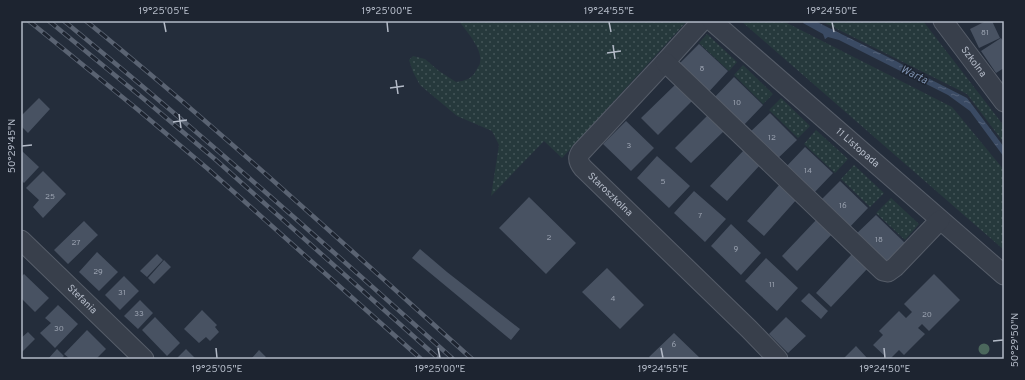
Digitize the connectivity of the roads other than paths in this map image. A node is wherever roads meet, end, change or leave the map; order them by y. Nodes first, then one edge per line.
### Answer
1 (702, 21) edge
2 (712, 21) edge
3 (943, 21) edge
4 (665, 62) junction
5 (1004, 102) edge
6 (940, 220) junction
7 (21, 240) edge
8 (1004, 275) edge
9 (144, 359) edge
10 (778, 359) edge

1 - 4 street, Staroszkolna
2 - 6 street, 11 Listopada
3 - 5 street, Szkolna
4 - 6 street
4 - 10 street, Staroszkolna
6 - 8 street, 11 Listopada
7 - 9 street, Stefania

